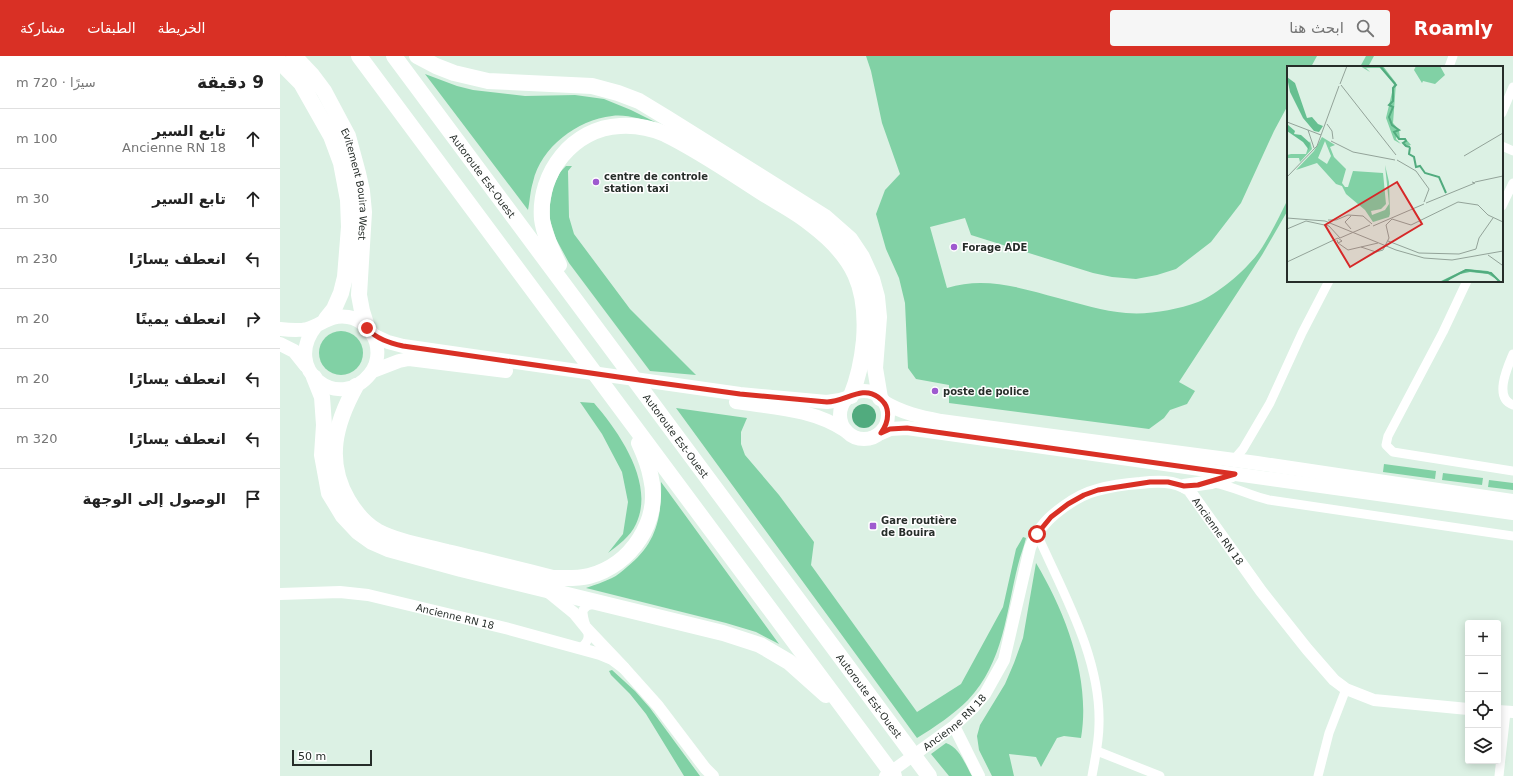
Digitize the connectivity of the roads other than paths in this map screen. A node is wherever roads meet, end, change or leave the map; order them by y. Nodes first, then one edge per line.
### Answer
1 (294, 56) edge
2 (359, 56) edge
3 (394, 56) edge
4 (417, 56) edge
5 (1453, 56) edge
6 (280, 62) edge
7 (1449, 66) edge
8 (1513, 87) edge
9 (1503, 111) edge
10 (1503, 146) edge
11 (1513, 151) edge
12 (1513, 183) edge
13 (1503, 204) edge
14 (1328, 282) edge
15 (1466, 282) edge
16 (579, 303) junction
17 (321, 322) junction
18 (280, 329) edge
19 (370, 331) junction
20 (280, 344) edge
21 (1513, 354) edge
22 (373, 371) junction
23 (310, 372) junction
24 (356, 386) junction
25 (851, 396) junction
26 (882, 400) junction
27 (1513, 405) edge
28 (628, 420) junction
29 (846, 431) junction
30 (881, 433) junction
31 (1247, 442) junction
32 (1230, 460) junction
33 (1258, 464) junction
34 (1513, 471) edge
35 (1235, 474) junction
36 (1211, 482) junction
37 (1184, 486) junction
38 (1513, 501) edge
39 (1513, 513) edge
40 (1037, 534) junction
41 (1513, 536) edge
42 (545, 590) junction
43 (280, 594) edge
44 (598, 603) junction
45 (587, 629) junction
46 (580, 648) junction
47 (624, 668) junction
48 (1346, 689) junction
49 (845, 709) junction
50 (1465, 709) edge
51 (1506, 712) edge
52 (954, 726) junction
53 (1097, 751) junction
54 (713, 776) edge
55 (884, 776) edge
56 (894, 776) edge
57 (929, 776) edge
58 (979, 776) edge
59 (1092, 776) edge
60 (1160, 776) edge
61 (1318, 776) edge
62 (1499, 776) edge

1 - 19 highway, Evitement Bouira West
2 - 28 highway
3 - 16 highway, Autoroute Est-Ouest
4 - 26 highway
5 - 7 street
6 - 17 highway, Evitement Bouira West
8 - 9 street
10 - 11 street
12 - 13 street
14 - 31 street
15 - 34 street
16 - 25 highway
16 - 57 highway, Autoroute Est-Ouest
17 - 18 main road
17 - 19 main road
17 - 23 main road
19 - 22 main road
19 - 25 main road
20 - 23 main road
21 - 27 street
22 - 24 main road
22 - 29 main road
23 - 24 main road
23 - 42 highway
24 - 28 highway
25 - 26 main road
25 - 29 main road
26 - 30 main road
26 - 32 main road
28 - 49 highway
29 - 30 main road
30 - 35 main road
31 - 32 street
31 - 33 street
32 - 33 main road
33 - 38 main road
35 - 36 main road
35 - 39 main road
36 - 37 main road
36 - 41 street
37 - 40 main road, Ancienne RN 18
37 - 48 main road, Ancienne RN 18
40 - 52 main road, Ancienne RN 18
40 - 53 street
42 - 44 highway
42 - 45 main road, Ancienne RN 18
43 - 46 main road, Ancienne RN 18
44 - 45 street
44 - 49 highway
45 - 46 street
45 - 47 main road, Ancienne RN 18
46 - 47 main road, Ancienne RN 18
47 - 54 main road, Ancienne RN 18
48 - 50 main road, Ancienne RN 18
48 - 61 street
49 - 56 highway
51 - 62 street
52 - 55 main road, Ancienne RN 18
52 - 58 main road
53 - 59 street
53 - 60 street

